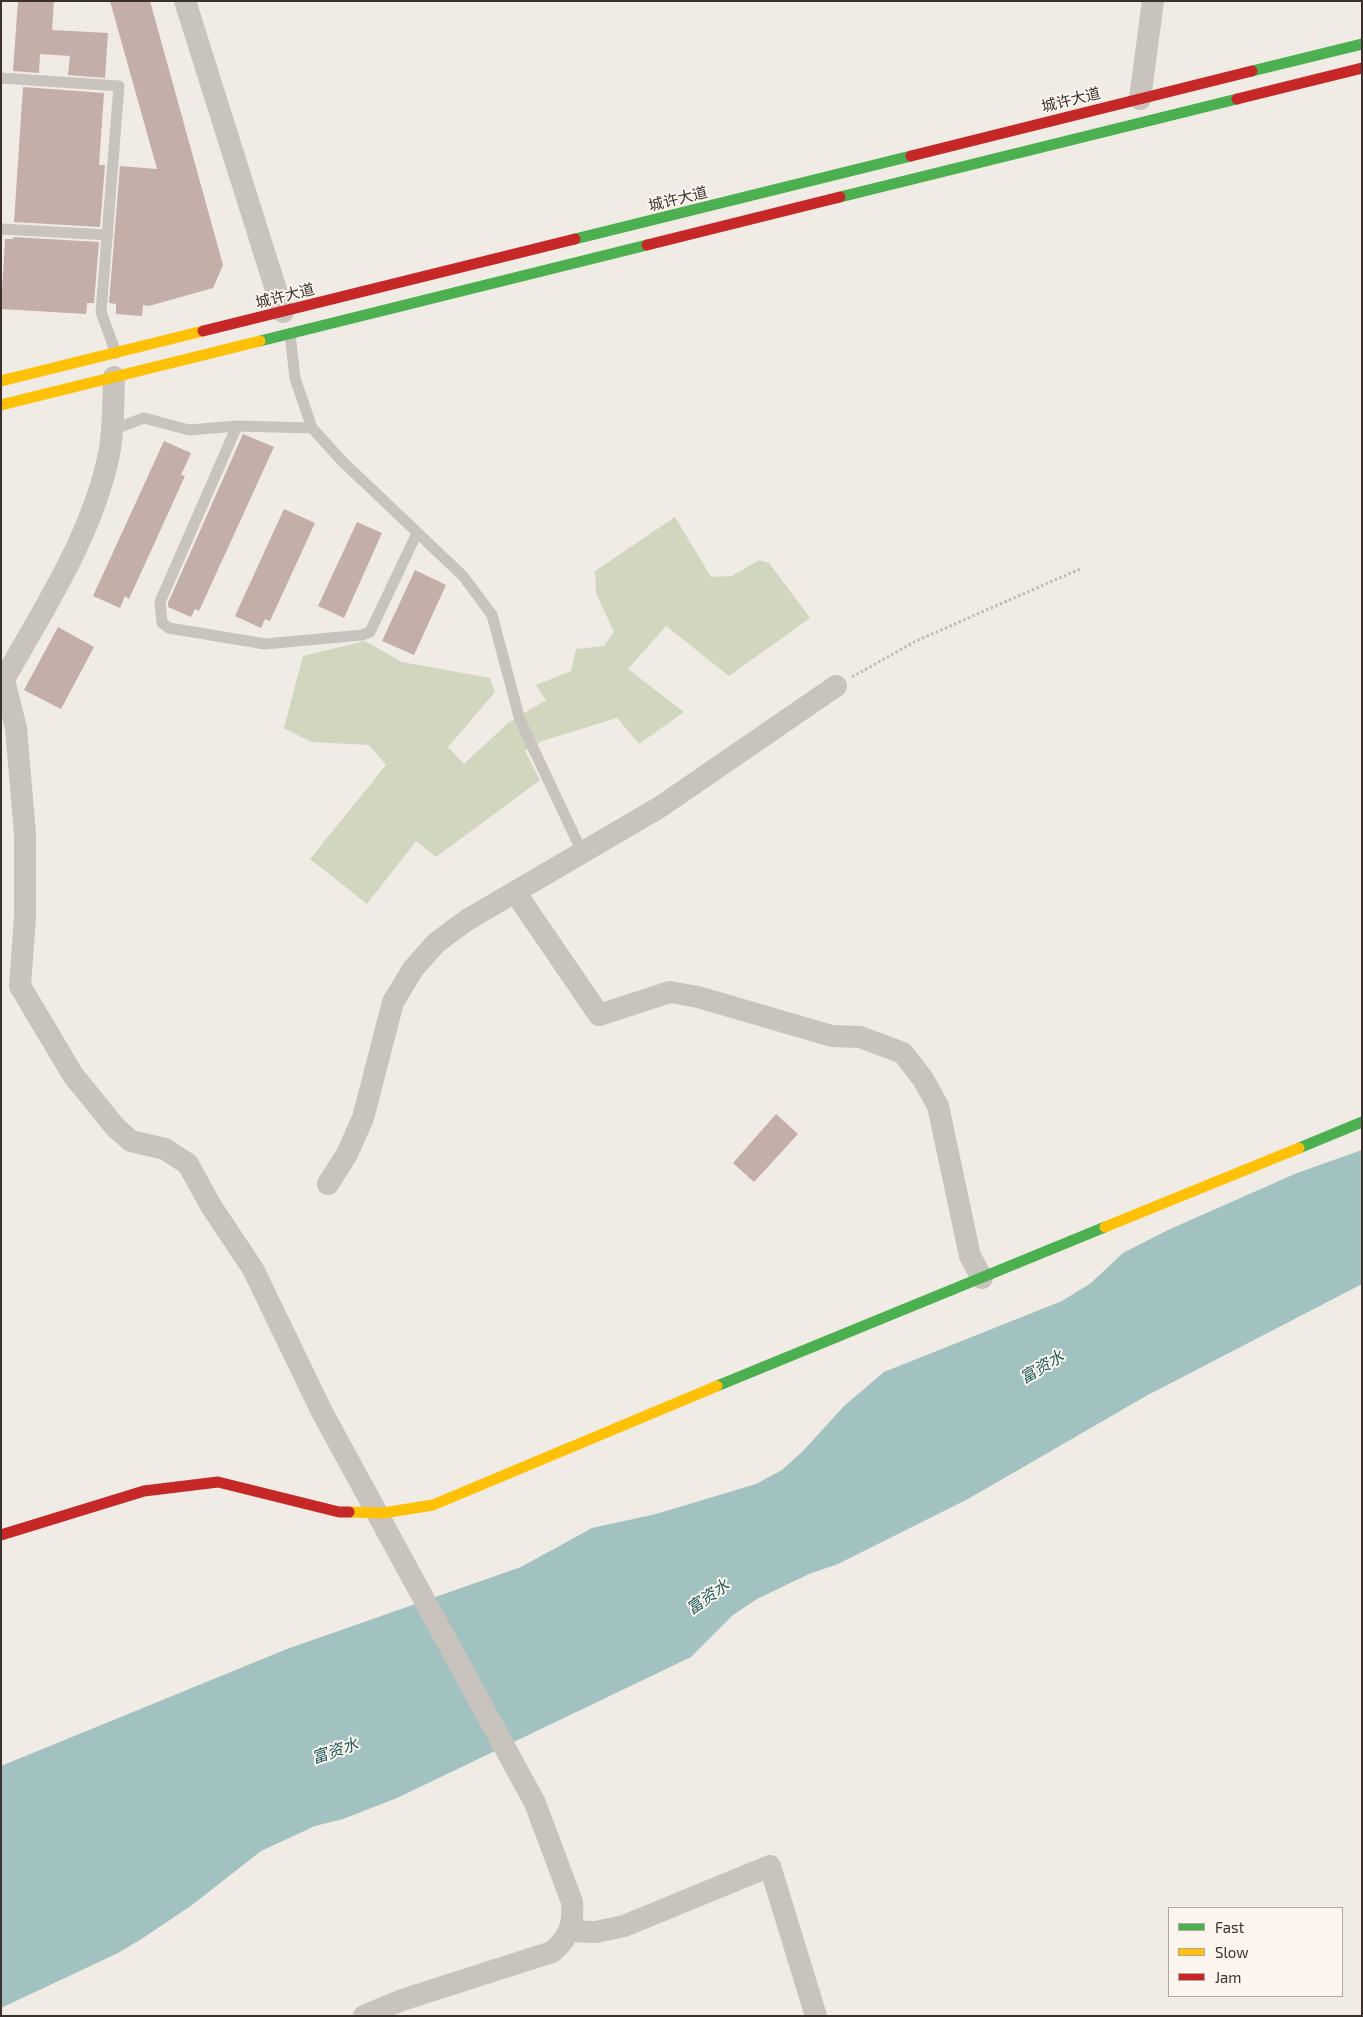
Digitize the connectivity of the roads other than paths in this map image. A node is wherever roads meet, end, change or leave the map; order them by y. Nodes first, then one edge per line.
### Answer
1 (185, 1) edge
2 (1153, 1) edge
3 (1362, 44) edge
4 (1362, 68) edge
5 (1, 78) edge
6 (1140, 99) junction
7 (1, 229) edge
8 (108, 235) junction
9 (283, 312) junction
10 (290, 334) junction
11 (116, 353) junction
12 (114, 377) junction
13 (4, 379) edge
14 (1, 405) edge
15 (237, 426) junction
16 (312, 428) junction
17 (112, 430) junction
18 (418, 533) junction
19 (3, 682) edge
20 (836, 686) road end
21 (582, 852) junction
22 (515, 892) junction
23 (1362, 1122) edge
24 (328, 1184) dead end
25 (982, 1278) junction
26 (377, 1513) junction
27 (1, 1535) edge
28 (570, 1931) junction
29 (364, 2016) edge
30 (816, 2016) edge

1 - 9 street
2 - 6 street
3 - 6 main road, 城许大道
4 - 10 main road
5 - 8 lane
6 - 9 main road, 城许大道
7 - 8 lane
8 - 11 lane
9 - 11 main road, 城许大道
10 - 12 main road
10 - 16 lane
11 - 13 main road, 城许大道
12 - 14 main road
12 - 17 street
15 - 16 lane
15 - 17 lane
15 - 18 lane
16 - 18 lane
17 - 19 street
18 - 21 lane
19 - 26 street
20 - 21 street
21 - 22 street
22 - 24 street
22 - 25 street
23 - 25 main road
25 - 26 main road
26 - 27 main road
26 - 28 street
28 - 29 street
28 - 30 street

